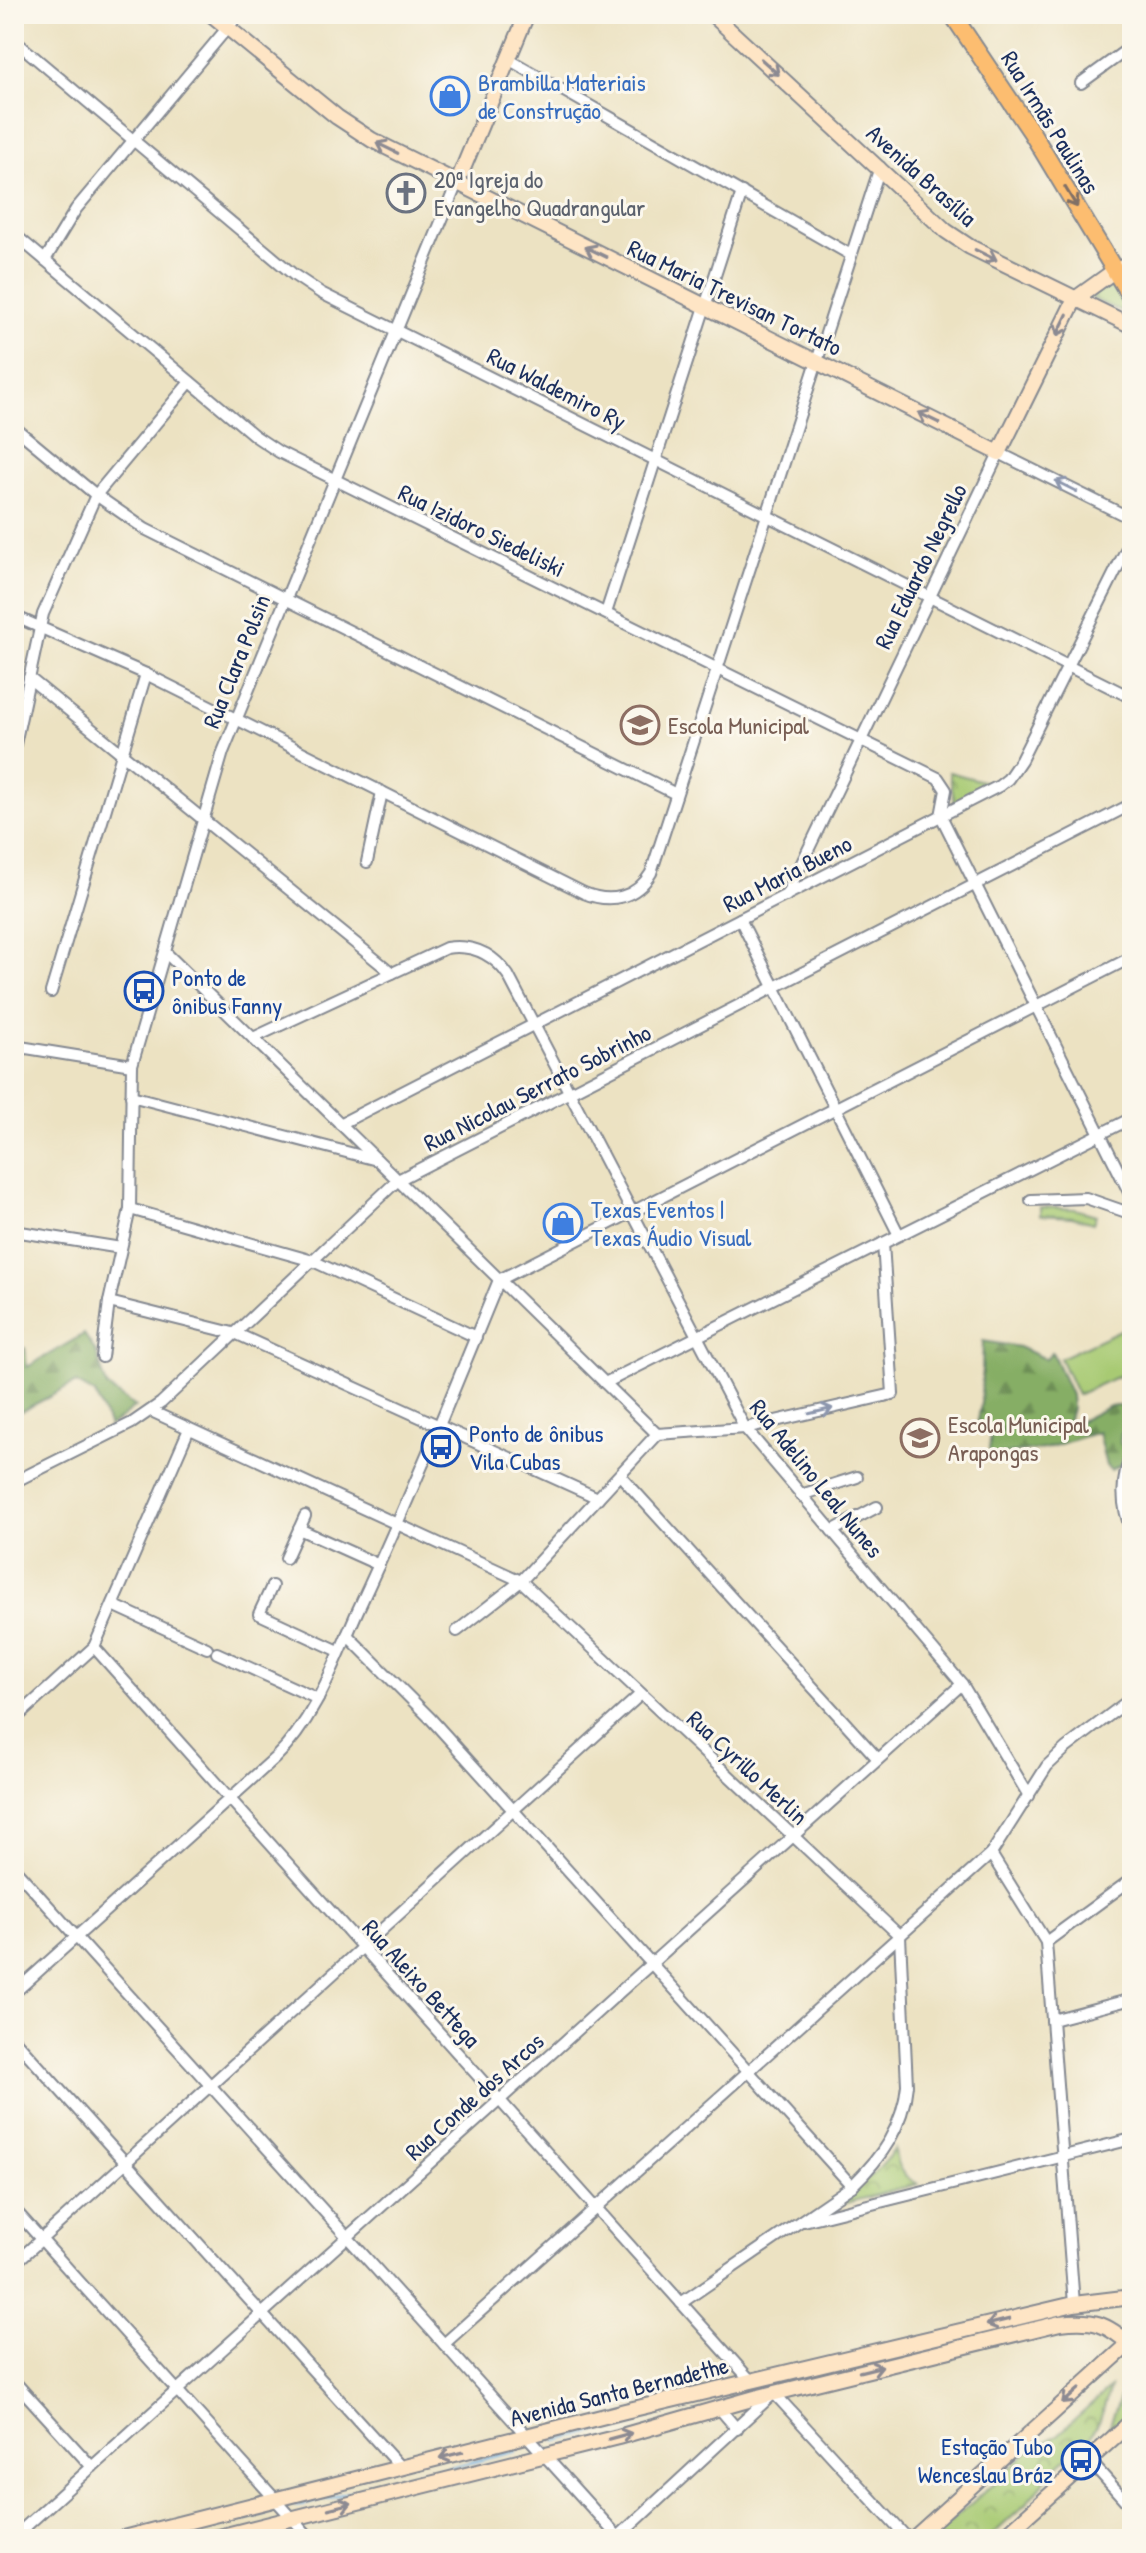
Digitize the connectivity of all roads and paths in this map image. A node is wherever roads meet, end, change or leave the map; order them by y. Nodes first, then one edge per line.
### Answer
1 (15, 14) edge
2 (211, 14) edge
3 (239, 14) edge
4 (527, 14) edge
5 (712, 14) edge
6 (952, 14) edge
7 (14, 23) edge
8 (228, 27) junction
9 (14, 40) edge
10 (1132, 46) edge
11 (508, 59) junction
12 (1081, 83) dead end
13 (134, 140) junction
14 (880, 167) junction
15 (457, 183) junction
16 (742, 192) junction
17 (14, 234) edge
18 (851, 255) junction
19 (45, 260) junction
20 (1132, 263) edge
21 (1114, 271) junction
22 (1075, 299) junction
23 (1132, 299) edge
24 (705, 306) junction
25 (1132, 326) edge
26 (396, 330) junction
27 (816, 362) junction
28 (190, 382) junction
29 (14, 427) edge
30 (999, 453) junction
31 (656, 460) junction
32 (335, 479) junction
33 (96, 495) junction
34 (767, 515) junction
35 (1132, 519) edge
36 (1132, 538) edge
37 (930, 597) junction
38 (285, 599) junction
39 (606, 613) junction
40 (14, 616) edge
41 (40, 626) junction
42 (1068, 666) junction
43 (717, 668) junction
44 (146, 674) junction
45 (29, 678) junction
46 (19, 698) edge
47 (1132, 698) edge
48 (236, 718) junction
49 (861, 739) junction
50 (14, 749) edge
51 (122, 754) junction
52 (382, 792) junction
53 (676, 794) junction
54 (1132, 804) edge
55 (941, 816) junction
56 (204, 820) junction
57 (367, 862) dead end
58 (975, 885) junction
59 (786, 896) junction
60 (740, 919) junction
61 (165, 952) junction
62 (1132, 957) edge
63 (392, 973) junction
64 (775, 987) junction
65 (51, 992) dead end
66 (1036, 1006) junction
67 (535, 1025) junction
68 (253, 1038) junction
69 (14, 1046) edge
70 (132, 1065) junction
71 (570, 1092) junction
72 (131, 1096) junction
73 (835, 1108) junction
74 (1132, 1118) edge
75 (340, 1124) junction
76 (1100, 1134) junction
77 (377, 1160) junction
78 (398, 1180) junction
79 (1132, 1198) edge
80 (1031, 1200) dead end
81 (130, 1209) junction
82 (632, 1212) junction
83 (1132, 1214) edge
84 (14, 1231) edge
85 (899, 1235) junction
86 (883, 1243) junction
87 (121, 1248) junction
88 (313, 1261) junction
89 (499, 1280) junction
90 (109, 1302) junction
91 (237, 1334) junction
92 (476, 1337) junction
93 (697, 1337) junction
94 (102, 1357) dead end
95 (605, 1383) junction
96 (151, 1411) junction
97 (439, 1426) junction
98 (745, 1428) junction
99 (189, 1429) junction
100 (657, 1434) junction
101 (1132, 1452) edge
102 (620, 1475) junction
103 (857, 1477) dead end
104 (14, 1482) edge
105 (801, 1495) junction
106 (598, 1498) junction
107 (877, 1507) dead end
108 (305, 1516) dead end
109 (398, 1525) junction
110 (299, 1529) junction
111 (832, 1531) junction
112 (1132, 1532) edge
113 (286, 1558) dead end
114 (379, 1565) junction
115 (521, 1581) junction
116 (272, 1586) dead end
117 (113, 1605) junction
118 (457, 1631) dead end
119 (347, 1635) junction
120 (94, 1647) junction
121 (339, 1651) junction
122 (962, 1684) junction
123 (641, 1694) junction
124 (1132, 1698) edge
125 (318, 1699) junction
126 (14, 1720) edge
127 (878, 1759) junction
128 (1029, 1796) junction
129 (230, 1799) junction
130 (513, 1810) junction
131 (793, 1836) junction
132 (991, 1854) junction
133 (14, 1868) edge
134 (1132, 1879) edge
135 (900, 1936) junction
136 (76, 1937) junction
137 (1046, 1942) junction
138 (363, 1947) junction
139 (651, 1963) junction
140 (14, 1993) edge
141 (1132, 1999) edge
142 (1052, 2020) junction
143 (14, 2039) edge
144 (749, 2071) junction
145 (210, 2086) junction
146 (500, 2100) junction
147 (1132, 2139) edge
148 (1062, 2156) junction
149 (126, 2162) junction
150 (852, 2186) junction
151 (597, 2208) junction
152 (14, 2209) edge
153 (798, 2223) junction
154 (347, 2237) junction
155 (41, 2239) junction
156 (14, 2264) edge
157 (1132, 2297) edge
158 (681, 2303) junction
159 (1074, 2304) junction
160 (262, 2314) junction
161 (444, 2344) junction
162 (1131, 2344) edge
163 (14, 2381) edge
164 (752, 2382) junction
165 (177, 2390) junction
166 (774, 2393) junction
167 (719, 2408) junction
168 (1132, 2421) edge
169 (737, 2429) junction
170 (527, 2436) junction
171 (544, 2455) junction
172 (1089, 2460) junction
173 (92, 2467) junction
174 (401, 2468) junction
175 (276, 2499) junction
176 (1132, 2508) edge
177 (293, 2518) junction
178 (254, 2534) edge
179 (14, 2537) edge
180 (618, 2538) edge
181 (119, 2539) edge
182 (210, 2539) edge
183 (311, 2539) edge
184 (910, 2539) edge
185 (1001, 2539) edge

1 - 7 main road
2 - 8 main road, Rua Maria Trevisan Tortato
3 - 8 street
4 - 11 main road, Rua Clara Polsin
5 -> 14 main road, Avenida Brasília
6 -> 21 main road, Rua Irmãs Paulinas
8 - 13 street
15 -> 8 main road, Rua Maria Trevisan Tortato
9 - 13 street, Rua Waldemiro Ry
10 - 12 street
11 - 15 main road, Rua Clara Polsin
11 - 16 street
13 - 19 street
13 - 26 street, Rua Waldemiro Ry
14 - 18 street
14 -> 22 main road, Avenida Brasília
24 -> 15 main road, Rua Maria Trevisan Tortato
15 - 26 street, Rua Clara Polsin
16 - 18 street
16 - 24 street
17 - 19 street, Rua Izidoro Siedeliski
18 - 27 street
19 - 28 street, Rua Izidoro Siedeliski
20 - 21 main road, Rua Eduardo Negrello
21 - 22 main road, Rua Eduardo Negrello
21 - 23 main road, Rua Irmãs Paulinas
22 - 25 main road, Avenida Brasília
22 -> 30 main road, Rua Eduardo Negrello
24 - 27 main road, Rua Maria Trevisan Tortato
24 - 31 street
26 - 31 street, Rua Waldemiro Ry
26 - 32 street, Rua Clara Polsin
30 -> 27 main road, Rua Maria Trevisan Tortato
27 - 34 street
28 - 32 street, Rua Izidoro Siedeliski
28 - 33 street
29 - 33 street
35 -> 30 street, Rua Maria Trevisan Tortato
30 - 37 street, Rua Eduardo Negrello
31 - 34 street, Rua Waldemiro Ry
31 - 39 street
32 - 38 street, Rua Clara Polsin
32 - 39 street, Rua Izidoro Siedeliski
33 - 38 street
33 - 41 street
34 - 37 street, Rua Waldemiro Ry
34 - 43 street
36 - 42 street, Rua Maria Bueno
37 - 42 street, Rua Waldemiro Ry
37 - 49 street, Rua Eduardo Negrello
38 - 48 street, Rua Clara Polsin
38 - 53 street
39 - 43 street, Rua Izidoro Siedeliski
40 - 41 street
41 - 44 street
41 - 45 street
42 - 47 street, Rua Waldemiro Ry
42 - 55 street, Rua Maria Bueno
43 - 49 street, Rua Izidoro Siedeliski
43 - 53 street
44 - 48 street
44 - 51 street
45 - 46 street
45 - 51 street
46 - 50 street
48 - 52 street
48 - 56 street, Rua Clara Polsin
49 - 55 street, Rua Izidoro Siedeliski
49 - 59 street, Rua Eduardo Negrello
51 - 56 street
51 - 65 street
52 - 53 street
52 - 57 street
54 - 58 street, Rua Nicolau Serrato Sobrinho
55 - 58 street
55 - 59 street, Rua Maria Bueno
56 - 61 street, Rua Clara Polsin
56 - 63 street
58 - 64 street, Rua Nicolau Serrato Sobrinho
58 - 66 street
59 - 60 street, Rua Maria Bueno
60 - 64 street
60 - 67 street, Rua Maria Bueno
61 - 68 street
61 - 70 street, Rua Clara Polsin
62 - 66 street
63 - 67 street, Rua Adelino Leal Nunes
63 - 68 street
64 - 71 street, Rua Nicolau Serrato Sobrinho
64 - 73 street
66 - 73 street
66 - 76 street
67 - 71 street, Rua Adelino Leal Nunes
67 - 75 street, Rua Maria Bueno
68 - 75 street
69 - 70 street
70 - 72 street, Rua Clara Polsin
71 - 78 street, Rua Nicolau Serrato Sobrinho
71 - 82 street, Rua Adelino Leal Nunes
72 - 77 street
72 - 81 street, Rua Clara Polsin
73 - 82 street
73 - 85 street
74 - 76 street
75 - 77 street
76 - 79 street
76 - 85 street
77 - 78 street
78 - 88 street, Rua Nicolau Serrato Sobrinho
78 - 89 street
80 - 83 street
81 - 87 street, Rua Clara Polsin
81 - 88 street
82 - 89 street
82 - 93 street, Rua Adelino Leal Nunes
84 - 87 street
85 - 86 street
86 - 93 street
98 -> 86 street
87 - 90 street, Rua Clara Polsin
88 - 91 street, Rua Nicolau Serrato Sobrinho
88 - 92 street
89 - 92 street
89 - 95 street
90 - 91 street
90 - 94 street, Rua Clara Polsin
91 - 96 street, Rua Nicolau Serrato Sobrinho
91 - 97 street
92 - 97 street
93 - 95 street
93 - 98 street, Rua Adelino Leal Nunes
95 - 100 street
96 - 99 street, Rua Cyrillo Merlin
96 - 104 street, Rua Nicolau Serrato Sobrinho
97 - 106 street
97 - 109 street
98 - 100 street
98 - 105 street, Rua Adelino Leal Nunes
99 - 109 street, Rua Cyrillo Merlin
99 - 117 street
100 - 102 street
101 - 112 street
102 - 106 street
102 - 127 street
103 - 105 street
105 - 111 street, Rua Adelino Leal Nunes
106 - 115 street
107 - 111 street
108 - 110 street
109 - 114 street
109 - 115 street, Rua Cyrillo Merlin
110 - 113 street
110 - 114 street
111 - 122 street, Rua Adelino Leal Nunes
114 - 119 street
115 - 118 street
115 - 123 street, Rua Cyrillo Merlin
116 - 121 street
117 - 120 street
117 - 125 street
119 - 121 street
119 - 130 street
120 - 126 street
120 - 129 street, Rua Aleixo Bettega
121 - 125 street
122 - 127 street, Rua Conde dos Arcos
122 - 128 street, Rua Adelino Leal Nunes
123 - 130 street
123 - 131 street, Rua Cyrillo Merlin
124 - 128 street
125 - 129 street
127 - 131 street, Rua Conde dos Arcos
128 - 132 street
129 - 136 street
129 - 138 street, Rua Aleixo Bettega
130 - 138 street
130 - 139 street
131 - 135 street, Rua Cyrillo Merlin
131 - 139 street, Rua Conde dos Arcos
132 - 135 street
132 - 137 street
133 - 136 street
134 - 137 street
135 - 144 street
135 - 150 street
136 - 140 street
136 - 145 street
137 - 142 street
138 - 145 street
138 - 146 street, Rua Aleixo Bettega
139 - 144 street
139 - 146 street, Rua Conde dos Arcos
141 - 142 street
142 - 148 street
143 - 149 street
144 - 150 street
144 - 151 street
145 - 149 street
145 - 154 street
146 - 151 street, Rua Aleixo Bettega
146 - 154 street, Rua Conde dos Arcos
147 - 148 street
148 - 153 street
148 - 159 street
149 - 155 street
149 - 160 street
150 - 153 street
151 - 158 street, Rua Aleixo Bettega
151 - 161 street
152 - 155 street
153 - 158 street
154 - 160 street, Rua Conde dos Arcos
154 - 161 street
155 - 156 street
155 - 165 street
157 - 159 main road, Avenida Santa Bernadethe
158 - 164 street, Rua Aleixo Bettega
159 -> 164 main road, Avenida Santa Bernadethe
160 - 165 street, Rua Conde dos Arcos
160 - 174 street
161 - 170 street
166 -> 162 main road, Avenida Santa Bernadethe
162 -> 184 main road
163 - 173 street
164 - 170 main road, Avenida Santa Bernadethe
165 - 173 street, Rua Conde dos Arcos
165 - 175 street
166 - 167 main road, Avenida Santa Bernadethe
166 - 169 street
166 - 184 street
167 - 169 street
171 -> 167 main road, Avenida Santa Bernadethe
168 - 172 main road
169 - 180 street
170 - 171 street
170 -> 174 main road, Avenida Santa Bernadethe
177 -> 171 main road, Avenida Santa Bernadethe
171 - 180 street
172 - 176 street
172 - 185 main road
173 - 179 street, Rua Conde dos Arcos
174 - 175 main road, Avenida Santa Bernadethe
175 - 177 street
175 - 181 main road, Avenida Santa Bernadethe
177 - 178 main road, Avenida Santa Bernadethe
177 - 183 street
178 - 182 main road, Avenida Santa Bernadethe

